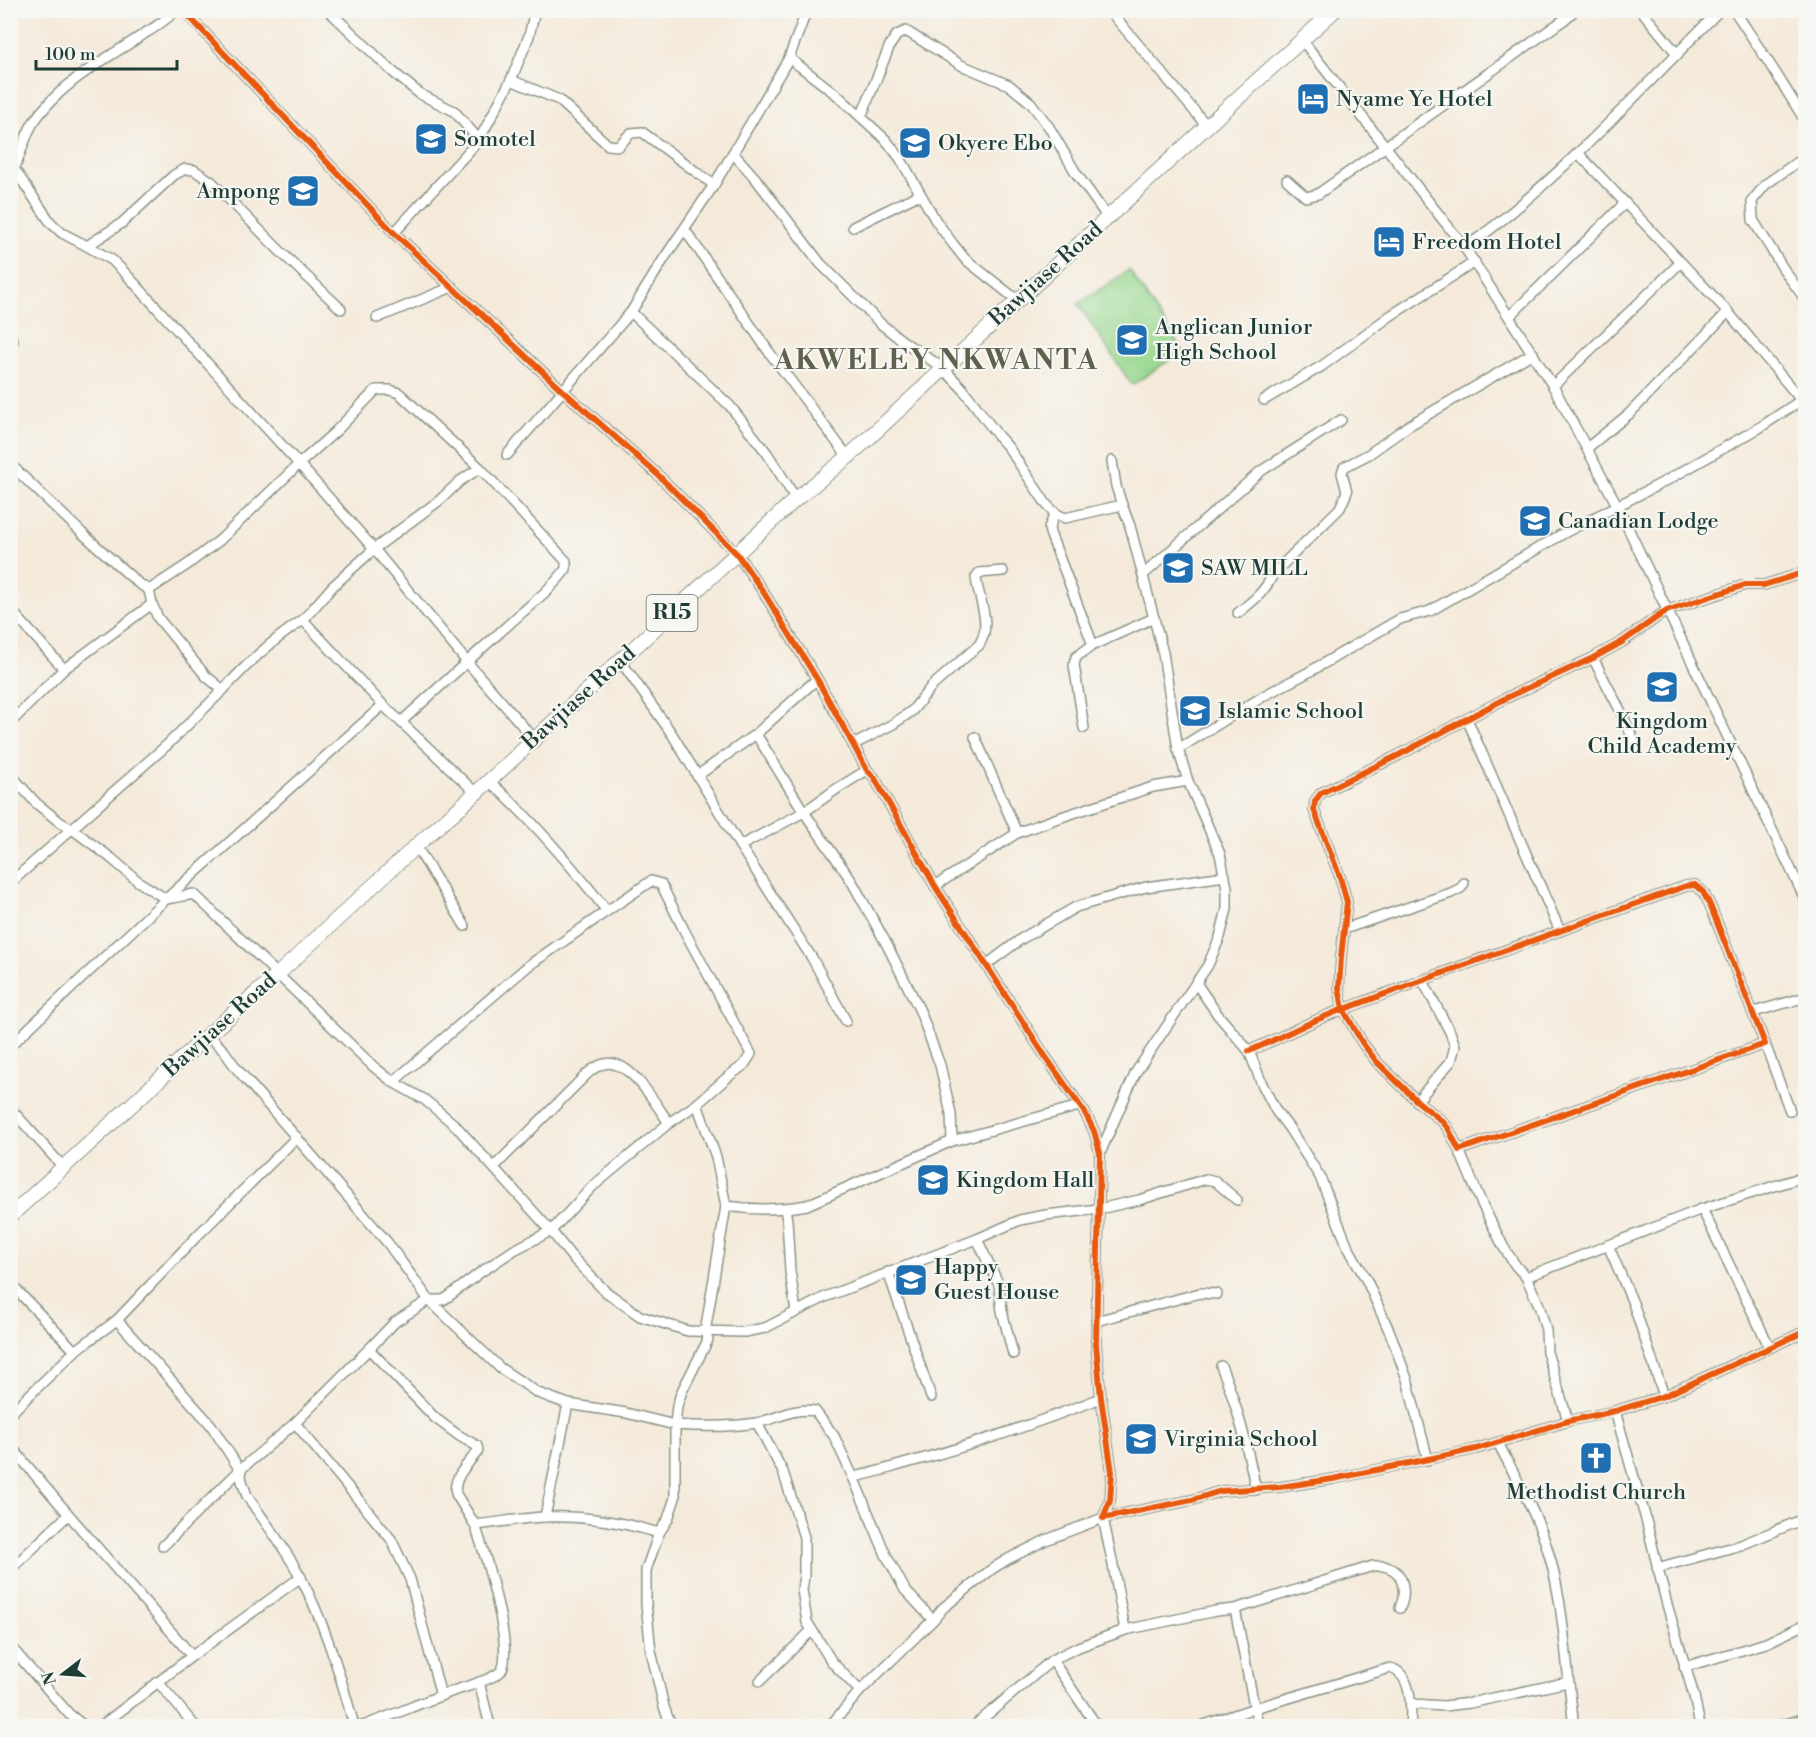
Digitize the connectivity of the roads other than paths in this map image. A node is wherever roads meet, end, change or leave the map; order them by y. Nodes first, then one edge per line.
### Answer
1 (177, 10) edge
2 (183, 10) edge
3 (328, 10) edge
4 (535, 10) edge
5 (808, 10) edge
6 (1109, 10) edge
7 (1335, 10) edge
8 (1575, 10) edge
9 (1641, 10) edge
10 (1720, 10) edge
11 (1734, 10) edge
12 (1302, 40) junction
13 (1678, 55) junction
14 (789, 58) junction
15 (511, 80) junction
16 (861, 117) junction
17 (1806, 122) edge
18 (1207, 126) junction
19 (479, 140) junction
20 (1385, 148) junction
21 (732, 153) junction
22 (1578, 153) junction
23 (1806, 156) edge
24 (13, 166) edge
25 (10, 178) edge
26 (1287, 180) dead end
27 (714, 185) junction
28 (920, 194) junction
29 (1624, 203) junction
30 (1108, 218) junction
31 (853, 227) dead end
32 (685, 230) junction
33 (394, 233) junction
34 (87, 246) junction
35 (1466, 248) junction
36 (1475, 262) junction
37 (1680, 263) junction
38 (452, 287) junction
39 (1017, 300) junction
40 (1806, 300) edge
41 (340, 309) dead end
42 (631, 312) junction
43 (1728, 312) junction
44 (1510, 316) junction
45 (377, 318) dead end
46 (10, 336) edge
47 (10, 347) edge
48 (1533, 353) junction
49 (943, 368) junction
50 (1553, 386) junction
51 (562, 390) junction
52 (1264, 400) dead end
53 (1804, 402) edge
54 (1341, 420) dead end
55 (1587, 448) junction
56 (507, 455) dead end
57 (848, 457) junction
58 (1112, 461) dead end
59 (10, 464) edge
60 (300, 464) junction
61 (480, 468) junction
62 (796, 499) junction
63 (1122, 505) junction
64 (1617, 505) junction
65 (1055, 513) junction
66 (374, 549) junction
67 (737, 554) junction
68 (1003, 571) dead end
69 (1806, 572) edge
70 (1143, 575) junction
71 (149, 590) junction
72 (152, 604) junction
73 (10, 609) edge
74 (1666, 611) junction
75 (1238, 613) dead end
76 (1154, 618) junction
77 (303, 620) junction
78 (1093, 645) junction
79 (1593, 658) junction
80 (620, 660) junction
81 (467, 663) junction
82 (64, 669) junction
83 (817, 679) junction
84 (223, 690) junction
85 (383, 705) junction
86 (1467, 719) junction
87 (401, 722) junction
88 (10, 723) edge
89 (1084, 728) dead end
90 (756, 734) junction
91 (975, 737) dead end
92 (534, 739) junction
93 (853, 745) junction
94 (1637, 748) dead end
95 (1178, 749) junction
96 (867, 770) junction
97 (10, 774) edge
98 (697, 776) junction
99 (489, 781) junction
100 (1188, 781) junction
101 (476, 794) junction
102 (804, 812) junction
103 (72, 829) junction
104 (1017, 833) junction
105 (416, 846) junction
106 (740, 846) junction
107 (1225, 876) junction
108 (10, 883) edge
109 (1464, 883) dead end
110 (935, 886) junction
111 (1804, 896) edge
112 (166, 899) junction
113 (607, 911) junction
114 (465, 926) dead end
115 (1344, 929) junction
116 (1560, 931) junction
117 (986, 965) junction
118 (277, 975) junction
119 (1423, 981) junction
120 (1196, 982) junction
121 (1806, 997) edge
122 (1342, 1009) junction
123 (1754, 1012) junction
124 (846, 1021) dead end
125 (208, 1035) junction
126 (1765, 1044) junction
127 (10, 1046) edge
128 (1249, 1051) junction
129 (393, 1082) junction
130 (1417, 1101) junction
131 (697, 1104) junction
132 (1079, 1106) junction
133 (10, 1107) edge
134 (1790, 1111) dead end
135 (669, 1123) junction
136 (297, 1137) junction
137 (952, 1141) junction
138 (1459, 1150) junction
139 (1100, 1153) junction
140 (494, 1167) junction
141 (63, 1168) junction
142 (1806, 1176) edge
143 (1237, 1200) dead end
144 (726, 1206) junction
145 (785, 1209) junction
146 (1099, 1209) junction
147 (1702, 1209) junction
148 (10, 1216) edge
149 (551, 1231) junction
150 (977, 1239) junction
151 (1608, 1245) junction
152 (888, 1272) junction
153 (1526, 1277) junction
154 (10, 1283) edge
155 (1217, 1294) dead end
156 (429, 1300) junction
157 (796, 1312) junction
158 (117, 1320) junction
159 (1096, 1320) junction
160 (1806, 1331) edge
161 (705, 1332) junction
162 (1769, 1347) junction
163 (369, 1349) junction
164 (75, 1352) junction
165 (1013, 1354) dead end
166 (1221, 1366) dead end
167 (1664, 1396) junction
168 (931, 1397) dead end
169 (1101, 1398) junction
170 (568, 1404) junction
171 (1615, 1411) junction
172 (10, 1414) edge
173 (1568, 1421) junction
174 (295, 1423) junction
175 (757, 1423) junction
176 (675, 1425) junction
177 (1498, 1443) junction
178 (10, 1445) edge
179 (1428, 1460) junction
180 (240, 1470) junction
181 (853, 1477) junction
182 (1256, 1490) junction
183 (68, 1515) junction
184 (545, 1517) junction
185 (1102, 1518) junction
186 (1806, 1518) edge
187 (475, 1525) junction
188 (659, 1533) junction
189 (163, 1546) dead end
190 (1657, 1568) junction
191 (10, 1570) edge
192 (301, 1577) junction
193 (1400, 1608) dead end
194 (1235, 1609) junction
195 (933, 1620) junction
196 (1805, 1626) edge
197 (1125, 1630) junction
198 (811, 1631) junction
199 (10, 1646) edge
200 (192, 1656) junction
201 (1053, 1660) junction
202 (1684, 1667) junction
203 (760, 1681) dead end
204 (158, 1682) junction
205 (479, 1682) junction
206 (1568, 1682) junction
207 (860, 1691) junction
208 (441, 1696) junction
209 (1412, 1704) junction
210 (1255, 1708) junction
211 (1806, 1718) edge
212 (979, 1725) edge
213 (84, 1726) edge
214 (101, 1726) edge
215 (195, 1726) edge
216 (354, 1726) edge
217 (363, 1726) edge
218 (490, 1726) edge
219 (672, 1726) edge
220 (830, 1726) edge
221 (1097, 1726) edge
222 (1201, 1726) edge
223 (1258, 1726) edge
224 (1410, 1726) edge
225 (1574, 1726) edge
226 (1700, 1726) edge
227 (1785, 1726) edge

1 - 24 street
2 - 33 street
3 - 19 street
4 - 15 street
5 - 14 street
6 - 18 street
7 - 12 main road, Bawjiase Road / R15
8 - 20 street
9 - 13 street
10 - 13 street
11 - 17 street
12 - 18 main road, Bawjiase Road / R15
12 - 20 street
13 - 22 street
14 - 16 street
14 - 21 street
15 - 19 street
15 - 27 street
16 - 28 street
16 - 30 street
18 - 30 main road, Bawjiase Road / R15
19 - 33 street
20 - 26 street
20 - 35 street
21 - 27 street
21 - 49 street
22 - 29 street
22 - 35 street
23 - 40 street
24 - 25 street
24 - 34 street
27 - 32 street
28 - 31 street
28 - 39 street
29 - 37 street
29 - 44 street
30 - 39 main road, Bawjiase Road / R15
32 - 42 street
32 - 57 street
33 - 38 street
34 - 41 street
34 - 60 street
35 - 36 street
36 - 44 street
36 - 52 street
37 - 43 street
37 - 50 street
38 - 45 street
38 - 51 street
39 - 49 main road, Bawjiase Road / R15
42 - 51 street
42 - 62 street
43 - 53 street
43 - 55 street
44 - 48 street
46 - 47 street
48 - 50 street
48 - 75 street
49 - 57 main road, Bawjiase Road / R15
49 - 65 street
50 - 55 street
51 - 56 street
51 - 67 street
53 - 64 street
54 - 70 street
55 - 64 street
57 - 62 main road, Bawjiase Road / R15
58 - 63 street
59 - 71 street
60 - 61 street
60 - 66 street
60 - 71 street
61 - 66 street
61 - 81 street
62 - 67 main road, Bawjiase Road / R15
63 - 65 street
63 - 70 street
64 - 74 street
64 - 95 street
65 - 78 street
66 - 77 street
66 - 81 street
67 - 80 main road, Bawjiase Road / R15
67 - 83 street
68 - 93 street
69 - 74 street
70 - 76 street
71 - 72 street
72 - 82 street
72 - 84 street
73 - 82 street
74 - 79 street
74 - 111 street
76 - 78 street
76 - 95 street
77 - 84 street
77 - 85 street
78 - 89 street
79 - 86 street
79 - 94 street
80 - 92 main road, Bawjiase Road / R15
80 - 98 street
81 - 87 street
81 - 92 street
82 - 88 street
83 - 90 street
83 - 93 street
84 - 103 street
85 - 87 street
85 - 112 street
86 - 115 street
86 - 116 street
87 - 101 street
90 - 98 street
90 - 102 street
91 - 104 street
92 - 99 main road, Bawjiase Road / R15
93 - 96 street
95 - 100 street
96 - 102 street
96 - 110 street
97 - 103 street
98 - 106 street
99 - 101 main road, Bawjiase Road / R15
99 - 113 street
100 - 104 street
100 - 107 street
101 - 105 main road, Bawjiase Road / R15
102 - 106 street
102 - 137 street
103 - 108 street
103 - 112 street
104 - 110 street
105 - 114 street
105 - 118 main road, Bawjiase Road / R15
106 - 124 street
107 - 117 street
107 - 120 street
109 - 115 street
110 - 117 street
112 - 118 street
112 - 127 street
113 - 129 street
113 - 131 street
115 - 122 street
116 - 119 street
116 - 123 street
117 - 132 street
118 - 125 main road, Bawjiase Road / R15
118 - 129 street
119 - 122 street
119 - 130 street
120 - 128 street
120 - 139 street
121 - 123 street
122 - 128 street
122 - 130 street
123 - 126 street
125 - 136 street
125 - 141 main road, Bawjiase Road / R15
126 - 134 street
126 - 138 street
128 - 179 street
129 - 140 street
130 - 138 street
131 - 135 street
131 - 144 street
132 - 137 street
132 - 139 street
133 - 141 street
135 - 140 street
135 - 149 street
136 - 156 street
136 - 158 street
137 - 145 street
138 - 153 street
139 - 146 street
140 - 149 street
141 - 148 main road, Bawjiase Road / R15
142 - 147 street
143 - 146 street
144 - 145 street
144 - 161 street
145 - 157 street
146 - 150 street
146 - 159 street
147 - 151 street
147 - 162 street
149 - 156 street
149 - 161 street
150 - 152 street
150 - 165 street
151 - 153 street
151 - 167 street
152 - 157 street
152 - 168 street
153 - 173 street
154 - 164 street
155 - 159 street
156 - 163 street
156 - 170 street
157 - 161 street
158 - 164 street
158 - 180 street
159 - 169 street
160 - 162 street
161 - 176 street
162 - 167 street
163 - 174 street
163 - 187 street
164 - 172 street
166 - 182 street
167 - 171 street
169 - 181 street
169 - 185 street
170 - 176 street
170 - 184 street
171 - 173 street
171 - 190 street
173 - 177 street
174 - 180 street
174 - 208 street
175 - 176 street
175 - 181 street
175 - 198 street
176 - 188 street
177 - 179 street
177 - 206 street
178 - 183 street
179 - 182 street
180 - 189 street
180 - 192 street
181 - 195 street
182 - 185 street
183 - 191 street
183 - 200 street
184 - 187 street
184 - 188 street
185 - 195 street
185 - 197 street
186 - 190 street
187 - 205 street
188 - 219 street
190 - 202 street
192 - 200 street
192 - 216 street
193 - 194 street
194 - 197 street
194 - 210 street
195 - 207 street
196 - 202 street
197 - 201 street
198 - 203 street
198 - 207 street
199 - 213 street
200 - 204 street
201 - 212 street
201 - 221 street
202 - 226 street
204 - 214 street
204 - 215 street
205 - 208 street
205 - 218 street
206 - 209 street
206 - 225 street
207 - 220 street
208 - 217 street
209 - 210 street
209 - 224 street
210 - 222 street
210 - 223 street
211 - 227 street

